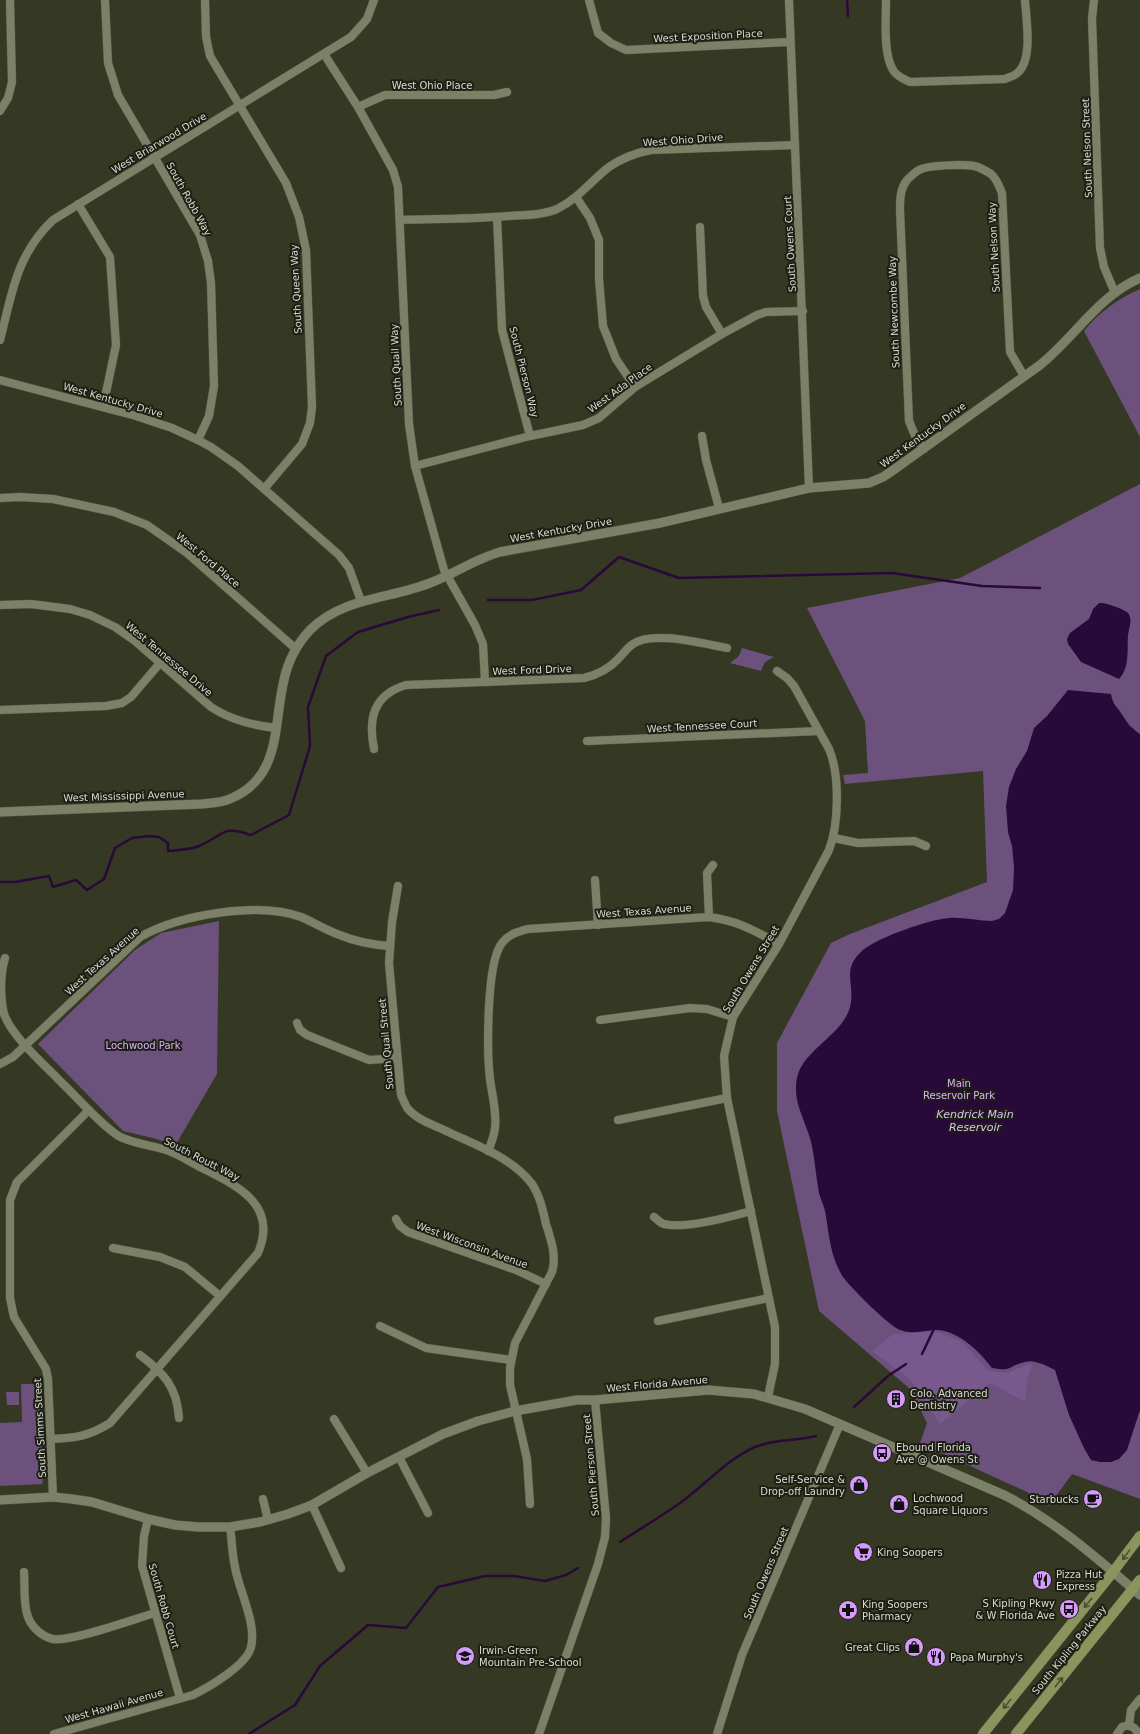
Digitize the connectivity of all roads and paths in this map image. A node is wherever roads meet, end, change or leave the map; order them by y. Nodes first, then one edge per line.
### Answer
1 (10, 0) edge
2 (105, 0) edge
3 (205, 0) edge
4 (374, 0) edge
5 (589, 0) edge
6 (789, 0) edge
7 (886, 0) edge
8 (1025, 0) edge
9 (1094, 0) edge
10 (790, 42) junction
11 (324, 54) junction
12 (507, 92) dead end
13 (239, 107) junction
14 (358, 107) junction
15 (0, 111) edge
16 (795, 145) junction
17 (154, 158) junction
18 (913, 175) joint
19 (576, 196) junction
20 (78, 204) junction
21 (497, 217) junction
22 (400, 220) junction
23 (700, 227) dead end
24 (1140, 278) edge
25 (1115, 293) junction
26 (803, 311) junction
27 (722, 334) junction
28 (0, 340) edge
29 (1024, 376) junction
30 (0, 380) edge
31 (635, 388) junction
32 (103, 407) junction
33 (530, 436) junction
34 (702, 436) dead end
35 (198, 440) junction
36 (924, 449) junction
37 (416, 466) junction
38 (810, 488) junction
39 (264, 489) junction
40 (0, 498) edge
41 (719, 508) junction
42 (447, 575) junction
43 (361, 602) junction
44 (0, 605) edge
45 (296, 648) junction
46 (727, 648) dead end
47 (160, 663) junction
48 (777, 671) dead end
49 (485, 682) junction
50 (0, 710) edge
51 (276, 728) junction
52 (819, 731) junction
53 (586, 741) dead end
54 (374, 749) dead end
55 (0, 812) edge
56 (834, 838) junction
57 (926, 846) dead end
58 (713, 865) dead end
59 (595, 880) dead end
60 (398, 886) dead end
61 (709, 917) junction
62 (598, 924) junction
63 (779, 944) junction
64 (390, 946) junction
65 (5, 958) dead end
66 (733, 1017) junction
67 (600, 1020) dead end
68 (297, 1023) dead end
69 (26, 1045) junction
70 (397, 1058) junction
71 (0, 1064) edge
72 (727, 1098) junction
73 (89, 1110) junction
74 (618, 1120) dead end
75 (488, 1151) junction
76 (751, 1211) junction
77 (654, 1217) dead end
78 (396, 1219) dead end
79 (113, 1248) dead end
80 (546, 1284) junction
81 (220, 1296) junction
82 (769, 1298) junction
83 (658, 1321) dead end
84 (380, 1326) dead end
85 (140, 1355) dead end
86 (511, 1360) junction
87 (157, 1368) junction
88 (768, 1397) junction
89 (595, 1400) junction
90 (515, 1411) junction
91 (179, 1418) dead end
92 (334, 1419) dead end
93 (840, 1424) junction
94 (52, 1439) junction
95 (399, 1457) junction
96 (367, 1473) junction
97 (53, 1497) junction
98 (263, 1499) dead end
99 (0, 1500) edge
100 (530, 1504) dead end
101 (312, 1505) junction
102 (428, 1513) dead end
103 (148, 1520) junction
104 (268, 1520) junction
105 (230, 1528) junction
106 (1140, 1536) edge
107 (342, 1568) dead end
108 (24, 1572) dead end
109 (1113, 1572) junction
110 (1140, 1580) edge
111 (1137, 1592) edge
112 (155, 1613) junction
113 (180, 1698) junction
114 (1140, 1699) edge
115 (1129, 1726) junction
116 (54, 1734) edge
117 (539, 1734) edge
118 (717, 1734) edge
119 (983, 1734) edge
120 (1016, 1734) edge
121 (1117, 1734) edge
122 (1138, 1734) edge

1 - 15 street
2 - 17 street, South Robb Way
3 - 13 street, South Queen Way
4 - 11 street, West Briarwood Drive
5 - 10 street, West Exposition Place
6 - 10 street, South Owens Court
7 - 8 street
9 - 25 street, South Nelson Street
10 - 16 street, South Owens Court
11 - 13 street, West Briarwood Drive
11 - 14 street, South Quail Way
12 - 14 street, West Ohio Place
13 - 17 street, West Briarwood Drive
13 - 39 street, South Queen Way
14 - 22 street, South Quail Way
16 - 19 street, West Ohio Drive
16 - 26 street, South Owens Court
17 - 20 street, West Briarwood Drive
17 - 35 street, South Robb Way
18 - 29 street, South Nelson Way
18 - 36 street, South Newcombe Way
19 - 21 street, West Ohio Drive
19 - 31 street
20 - 28 street, West Briarwood Drive
20 - 32 street
21 - 22 street, West Ohio Drive
21 - 33 street, South Pierson Way
22 - 37 street, South Quail Way
23 - 27 street
24 - 25 street, West Kentucky Drive
25 - 29 street, West Kentucky Drive
26 - 27 street, West Ada Place
26 - 38 street, South Owens Court
27 - 31 street, West Ada Place
29 - 36 street, West Kentucky Drive
30 - 32 street, West Kentucky Drive
31 - 33 street, West Ada Place
32 - 35 street, West Kentucky Drive
33 - 37 street, West Ada Place
34 - 41 street
35 - 39 street, West Kentucky Drive
36 - 38 street, West Kentucky Drive
37 - 42 street, South Quail Way
38 - 41 street, West Kentucky Drive
39 - 43 street, West Kentucky Drive
40 - 45 street, West Ford Place
41 - 42 street, West Kentucky Drive
42 - 43 street, West Kentucky Drive
42 - 49 street, South Quail Way
43 - 45 street, West Mississippi Avenue
44 - 47 street, West Tennessee Drive
45 - 51 street, West Mississippi Avenue
46 - 49 street, West Ford Drive
47 - 50 street
47 - 51 street, West Tennessee Drive
48 - 52 street, South Owens Street
49 - 54 street, West Ford Drive
51 - 55 street, West Mississippi Avenue
52 - 53 street, West Tennessee Court
52 - 56 street, South Owens Street
56 - 57 street
56 - 63 street, South Owens Street
58 - 61 street
59 - 62 street
60 - 64 street, South Quail Street
61 - 62 street, West Texas Avenue
61 - 63 street, West Texas Avenue
62 - 75 street, West Texas Avenue
63 - 66 street, South Owens Street
64 - 69 street, West Texas Avenue
64 - 70 street, South Quail Street
65 - 69 street, South Routt Way
66 - 67 street
66 - 72 street, South Owens Street
68 - 70 street
69 - 71 street, West Texas Avenue
69 - 73 street, South Routt Way
70 - 75 street, South Quail Street
72 - 74 street
72 - 76 street, South Owens Street
73 - 81 street, South Routt Way
73 - 94 street, South Simms Street
75 - 80 street, South Quail Street
76 - 77 street
76 - 82 street, South Owens Street
78 - 80 street, West Wisconsin Avenue
79 - 81 street
80 - 86 street, South Quail Street
81 - 87 street, South Routt Way
82 - 83 street
82 - 88 street, South Owens Street
84 - 86 street
85 - 87 street
86 - 90 street, South Quail Street
87 - 91 street
87 - 94 street, South Routt Way
88 - 89 street, West Florida Avenue
88 - 93 street, West Florida Avenue
89 - 90 street, West Florida Avenue
89 - 117 street, South Pierson Street
90 - 95 street, West Florida Avenue
90 - 100 street, South Quail Street
92 - 96 street
93 - 109 street, West Florida Avenue
93 - 118 street, South Owens Street
94 - 97 street, South Simms Street
95 - 96 street, West Florida Avenue
95 - 102 street
96 - 101 street, West Florida Avenue
97 - 99 street, West Florida Avenue
97 - 103 street, West Florida Avenue
98 - 104 street
101 - 104 street, West Florida Avenue
101 - 107 street
103 - 105 street, West Florida Avenue
103 - 112 street, South Robb Court
104 - 105 street, West Florida Avenue
105 - 113 street, West Hawaii Avenue
106 -> 109 main road, South Kipling Parkway
108 - 112 street
109 - 111 street, West Florida Avenue
109 -> 119 main road, South Kipling Parkway
110 - 111 main road, South Kipling Parkway
120 -> 111 main road, South Kipling Parkway
112 - 113 street, South Robb Court
113 - 116 street, West Hawaii Avenue
114 - 115 street
115 - 121 street
115 - 122 street

